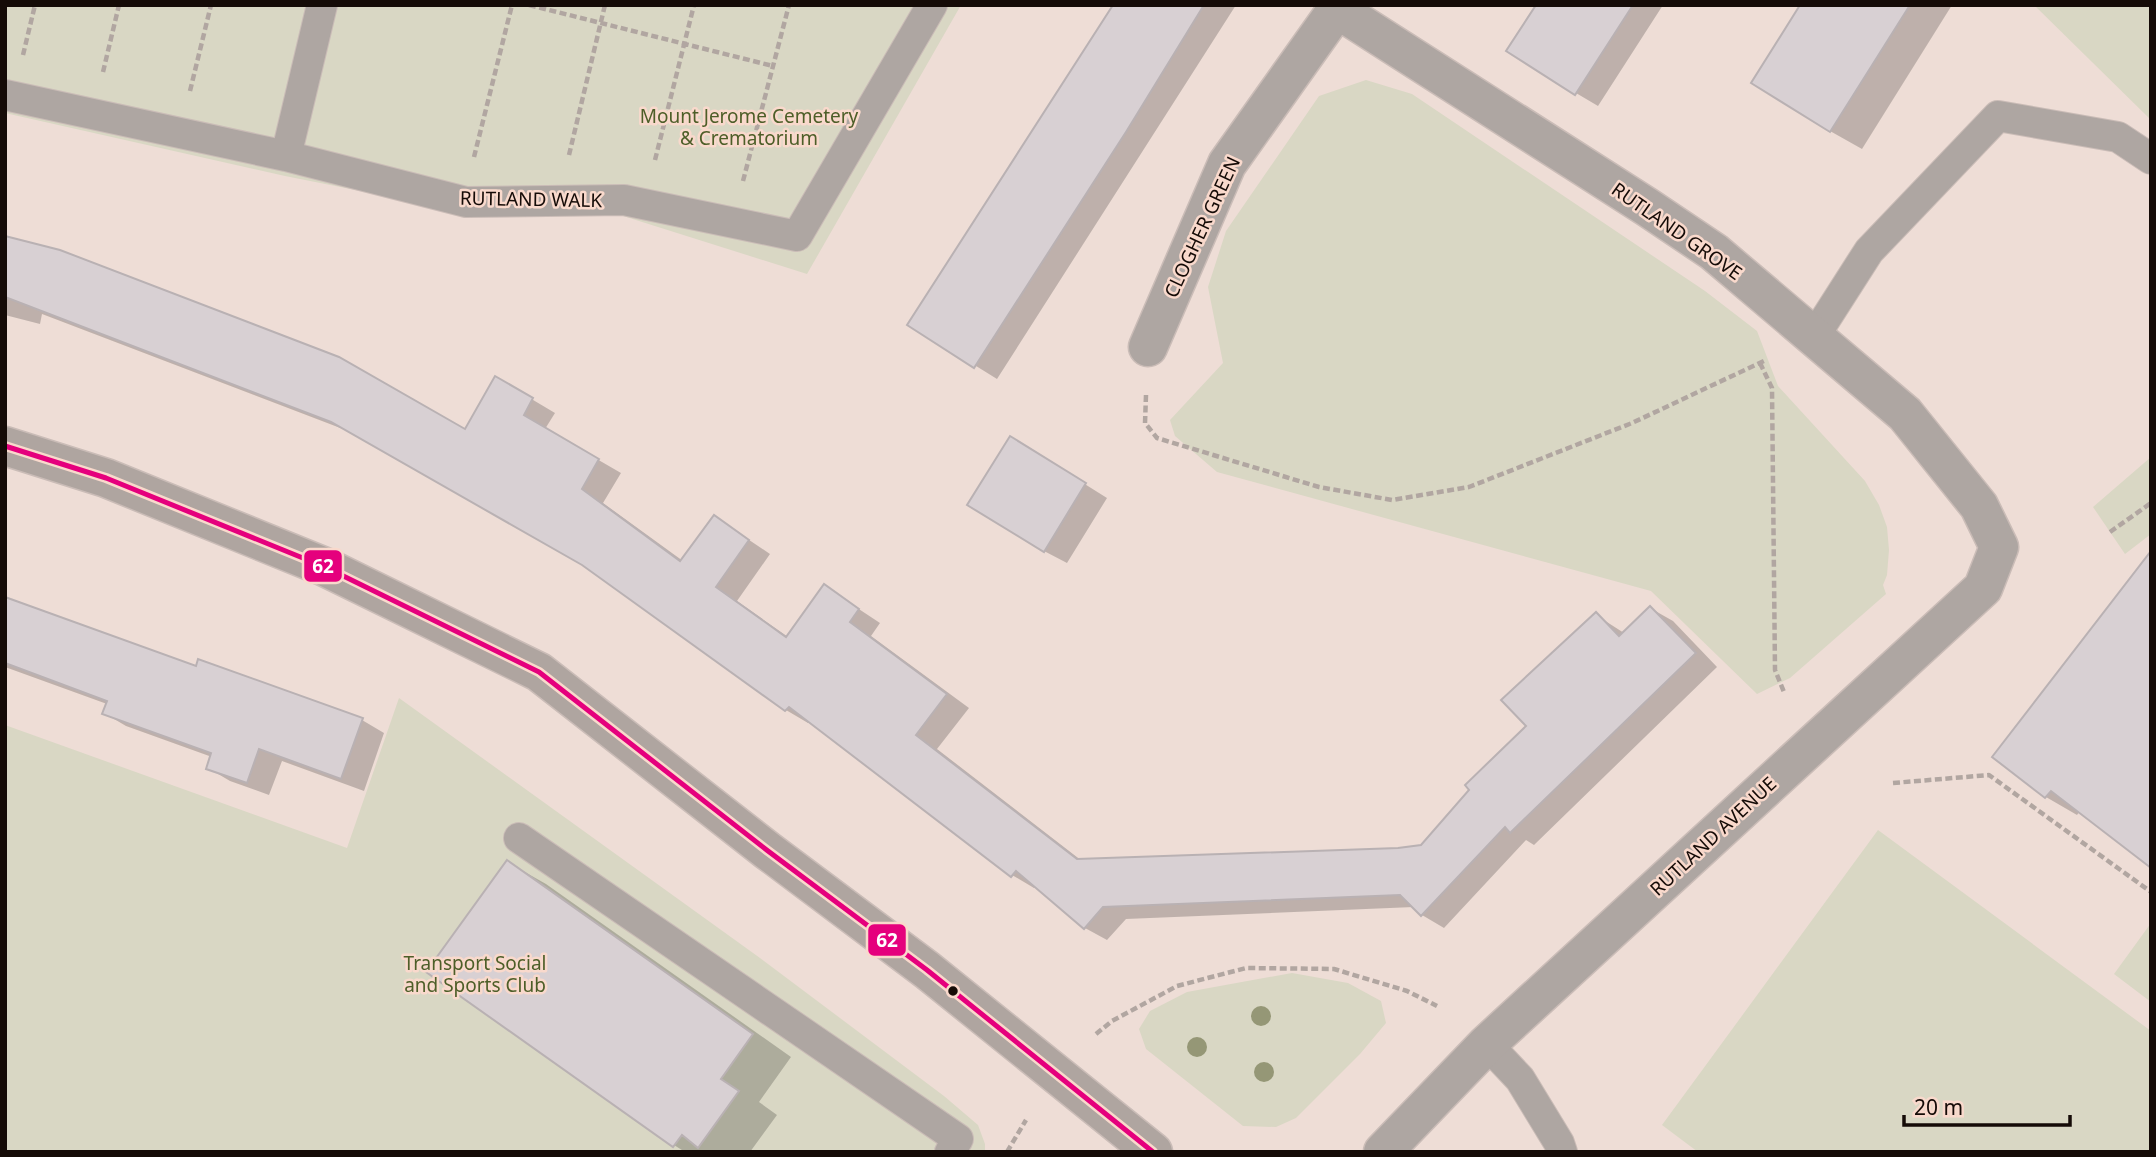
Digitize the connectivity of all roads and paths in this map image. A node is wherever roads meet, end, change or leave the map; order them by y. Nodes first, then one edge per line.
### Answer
1 (120, 5) edge
2 (211, 5) edge
3 (322, 5) edge
4 (512, 5) edge
5 (529, 5) edge
6 (605, 5) edge
7 (694, 5) edge
8 (789, 5) edge
9 (932, 5) edge
10 (1339, 7) edge
11 (601, 23) junction
12 (684, 44) junction
13 (773, 66) junction
14 (5, 95) edge
15 (93, 114) junction
16 (180, 133) junction
17 (286, 156) junction
18 (2151, 159) edge
19 (461, 201) junction
20 (559, 201) junction
21 (644, 204) junction
22 (733, 223) junction
23 (1814, 337) junction
24 (1148, 347) joint
25 (1760, 363) junction
26 (5, 446) edge
27 (2151, 503) edge
28 (1979, 506) joint
29 (2110, 532) dead end
30 (1784, 692) dead end
31 (1893, 783) dead end
32 (519, 838) dead end
33 (2151, 892) edge
34 (1437, 1006) dead end
35 (1096, 1034) dead end
36 (1487, 1044) junction
37 (1026, 1120) dead end
38 (950, 1152) edge
39 (1007, 1152) edge
40 (1153, 1152) edge
41 (1383, 1152) edge
42 (1562, 1152) edge

1 - 15 path
2 - 16 path
3 - 17 lane
4 - 19 path
5 - 11 path
6 - 11 path
7 - 12 path
8 - 13 path
9 - 22 lane, RUTLAND WALK
10 - 23 street, RUTLAND GROVE
10 - 24 street, CLOGHER GREEN
11 - 12 path
11 - 20 path
12 - 13 path
12 - 21 path
13 - 22 path
14 - 15 lane, RUTLAND WALK
15 - 16 lane, RUTLAND WALK
16 - 17 lane, RUTLAND WALK
17 - 19 lane, RUTLAND WALK
18 - 23 lane
19 - 20 lane, RUTLAND WALK
20 - 21 lane, RUTLAND WALK
21 - 22 lane, RUTLAND WALK
23 - 25 path
23 - 28 street, RUTLAND GROVE
24 - 25 path
25 - 30 path
26 - 40 street
27 - 29 path
28 - 36 street, RUTLAND AVENUE
31 - 33 path
32 - 38 lane
34 - 35 path
36 - 41 street, RUTLAND AVENUE
36 - 42 lane
37 - 39 path

